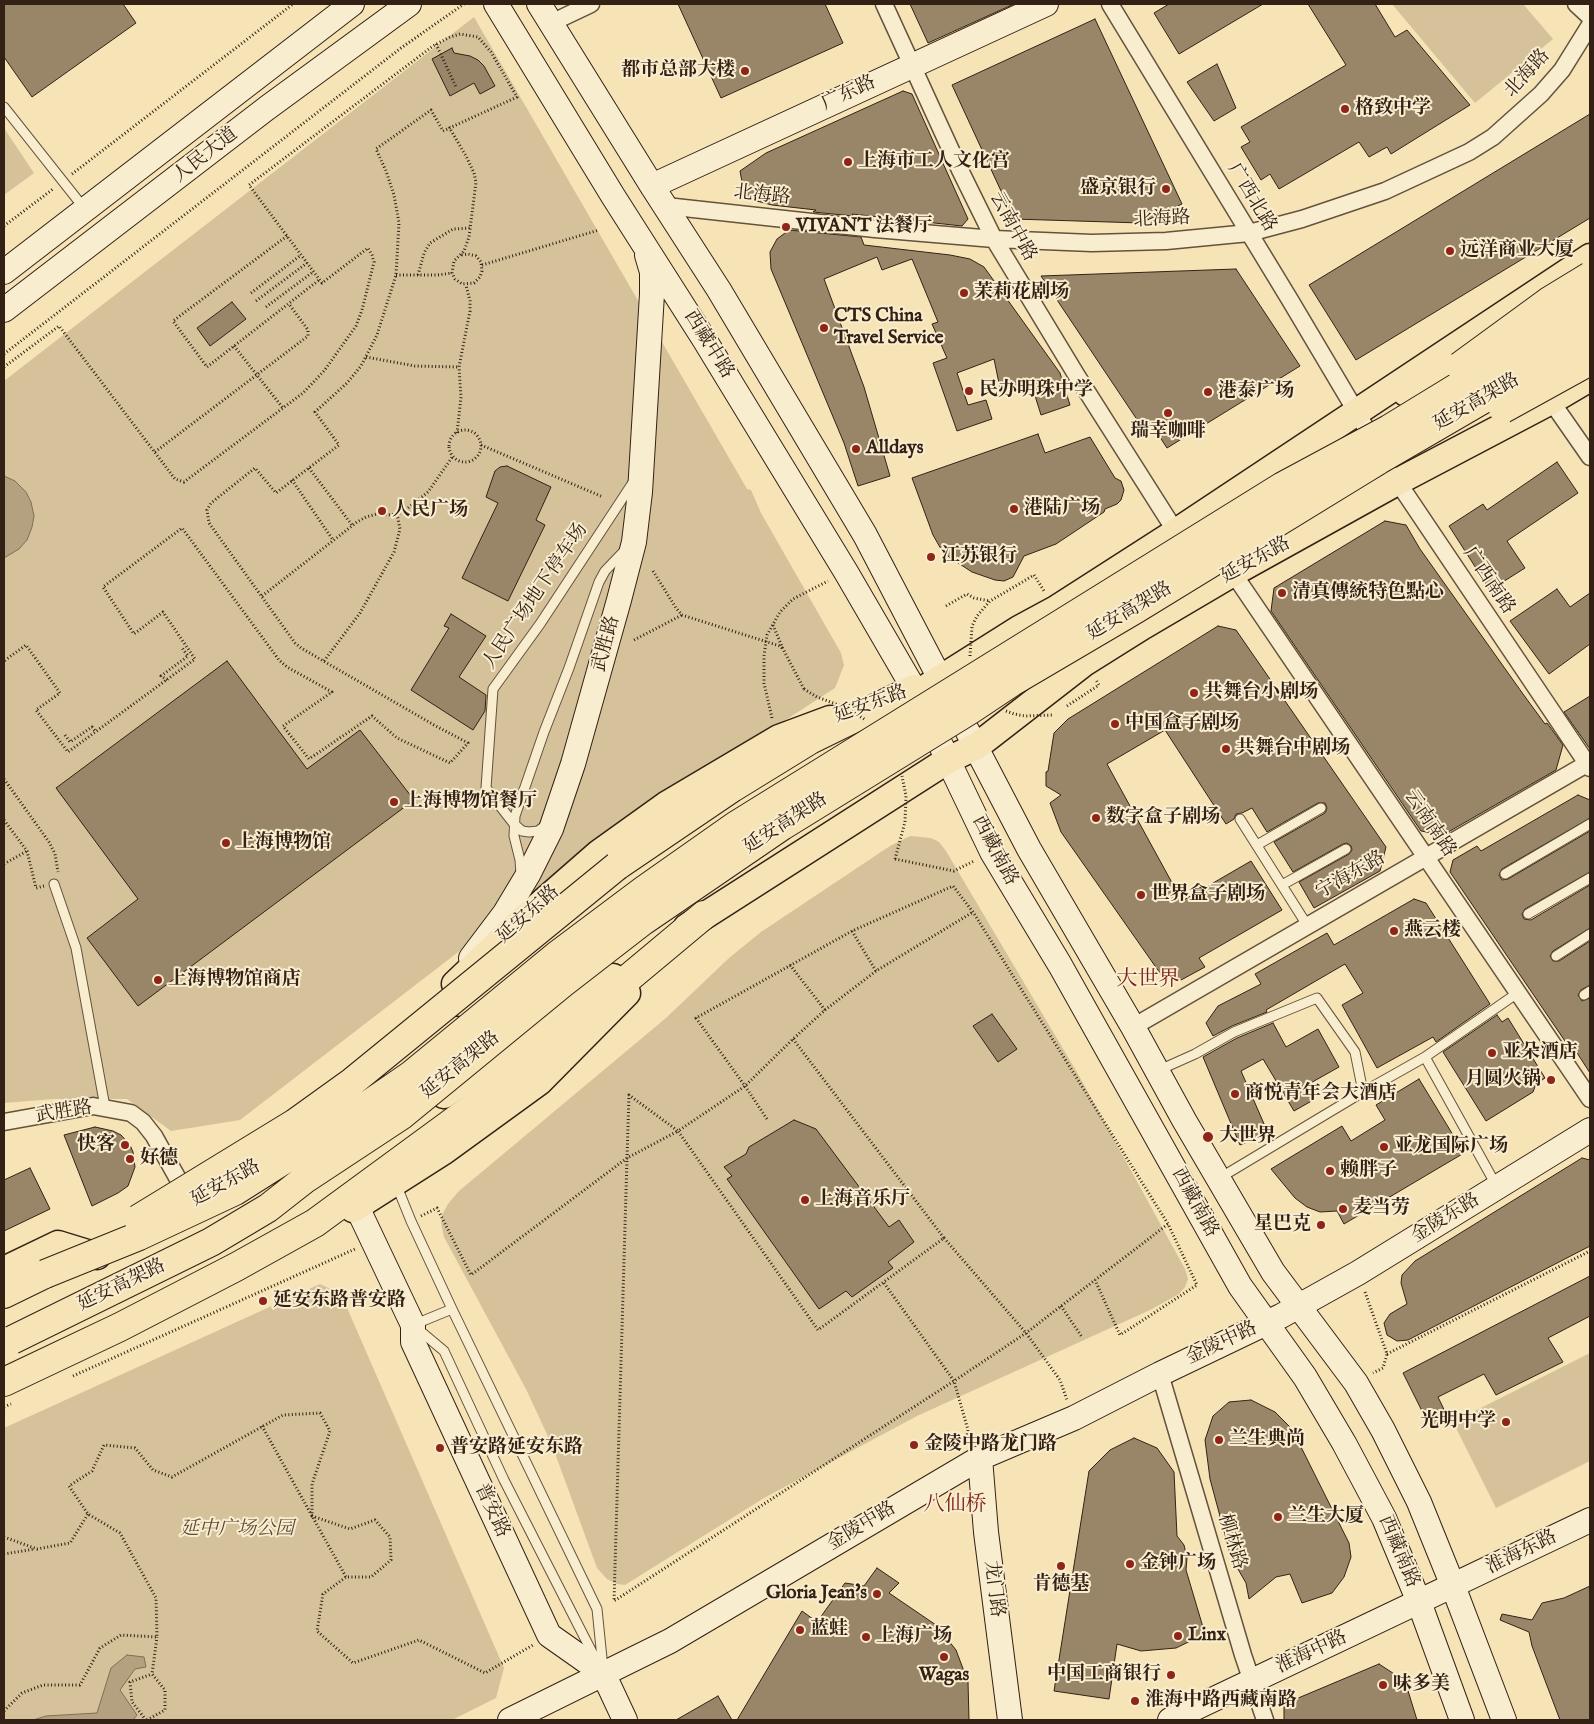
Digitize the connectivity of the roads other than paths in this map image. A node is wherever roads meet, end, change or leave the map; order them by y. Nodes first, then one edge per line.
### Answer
1 (352, 4) edge
2 (409, 4) edge
3 (496, 4) edge
4 (591, 4) edge
5 (884, 4) edge
6 (1046, 4) edge
7 (1110, 4) edge
8 (1576, 4) edge
9 (545, 13) edge
10 (1590, 17) edge
11 (1590, 25) edge
12 (912, 64) junction
13 (4, 107) edge
14 (652, 186) junction
15 (666, 206) junction
16 (84, 208) junction
17 (1249, 233) junction
18 (994, 240) junction
19 (644, 244) junction
20 (1590, 257) edge
21 (5, 269) edge
22 (1590, 276) edge
23 (1590, 285) edge
24 (1590, 306) edge
25 (4, 310) edge
26 (1590, 335) edge
27 (1590, 352) edge
28 (1590, 360) edge
29 (1590, 378) edge
30 (1551, 401) junction
31 (1357, 413) junction
32 (1516, 420) junction
33 (1590, 457) edge
34 (641, 465) junction
35 (1397, 482) junction
36 (1283, 486) junction
37 (1176, 532) junction
38 (634, 542) junction
39 (1233, 573) junction
40 (941, 679) junction
41 (916, 691) junction
42 (977, 746) junction
43 (948, 760) junction
44 (1589, 764) edge
45 (1321, 808) dead end
46 (557, 812) junction
47 (1240, 819) dead end
48 (514, 824) junction
49 (1590, 824) edge
50 (1257, 845) junction
51 (1346, 848) dead end
52 (1427, 856) junction
53 (1505, 874) dead end
54 (1590, 878) edge
55 (54, 884) road end
56 (1282, 885) junction
57 (520, 888) junction
58 (1528, 914) dead end
59 (704, 915) junction
60 (1307, 925) junction
61 (1590, 934) edge
62 (1556, 956) dead end
63 (1518, 992) junction
64 (434, 1004) junction
65 (1133, 1027) junction
66 (457, 1030) junction
67 (1425, 1057) junction
68 (1156, 1071) junction
69 (328, 1087) junction
70 (1363, 1092) junction
71 (1590, 1099) edge
72 (104, 1107) junction
73 (4, 1122) edge
74 (1590, 1130) edge
75 (178, 1179) junction
76 (1218, 1179) junction
77 (395, 1182) junction
78 (1497, 1187) junction
79 (357, 1207) junction
80 (268, 1208) junction
81 (168, 1217) junction
82 (97, 1256) junction
83 (4, 1270) edge
84 (44, 1274) junction
85 (4, 1294) edge
86 (4, 1299) edge
87 (1300, 1306) junction
88 (452, 1308) junction
89 (1267, 1323) junction
90 (413, 1325) junction
91 (6, 1345) edge
92 (1160, 1374) junction
93 (7, 1389) edge
94 (971, 1464) junction
95 (1590, 1520) edge
96 (1453, 1586) junction
97 (1419, 1602) junction
98 (603, 1673) junction
99 (1252, 1682) junction
100 (510, 1720) edge
101 (625, 1720) edge
102 (1010, 1720) edge
103 (1170, 1720) edge
104 (1265, 1720) edge
105 (1462, 1720) edge
106 (1504, 1720) edge

1 - 16 main road, 人民大道
2 - 25 main road, 人民大道
3 - 19 main road, 西藏中路
4 - 9 street
5 - 12 street, 云南中路
6 - 12 main road, 广东路
7 - 17 street, 广西北路
8 - 10 street
9 - 14 main road, 西藏中路
11 - 17 street, 北海路
12 - 14 main road, 广东路
12 - 18 street, 云南中路
13 - 16 lane
14 - 15 main road, 西藏中路
15 - 18 street, 北海路
15 - 40 main road, 西藏中路
16 - 21 main road, 人民大道
17 - 18 street, 北海路
17 - 31 street, 广西北路
18 - 37 street, 云南中路
19 - 34 main road, 武胜路
19 - 41 main road, 西藏中路
20 - 31 main road, 延安东路
22 - 36 highway, bridge
23 - 31 main road, 延安东路
24 - 36 highway, 延安高架路, bridge
26 - 80 highway, 延安高架路, bridge
27 - 32 main road, 延安东路
28 - 80 highway, bridge
29 - 30 main road, 延安东路
30 - 32 main road, 延安东路
30 - 33 street
31 - 35 street, 广西南路
31 - 37 main road, 延安东路
32 - 35 main road, 延安东路
34 - 38 main road, 武胜路
34 - 48 lane, 人民广场地下停车场
35 - 39 main road, 延安东路
35 - 44 street, 广西南路
36 - 84 highway, 延安高架路, bridge
37 - 40 main road, 延安东路
38 - 46 main road, 武胜路
38 - 48 lane
39 - 42 main road, 延安东路
39 - 52 street, 云南南路
40 - 41 main road, 延安东路
40 - 42 main road, 西藏中路
41 - 43 main road, 西藏南路
41 - 64 main road, 延安东路
41 - 66 main road, 延安东路
41 - 84 highway, bridge
42 - 43 main road, 延安东路
42 - 65 main road, 西藏南路
43 - 59 main road, 延安东路
43 - 89 main road, 西藏南路
44 - 52 street, 宁海东路
45 - 50 lane
46 - 48 lane
46 - 57 main road, 武胜路
47 - 50 lane
48 - 57 lane
49 - 53 lane
50 - 56 lane
51 - 56 lane
52 - 60 street, 宁海东路
52 - 63 street, 云南南路
54 - 58 lane
55 - 72 lane
56 - 60 lane
57 - 64 main road, 武胜路
59 - 77 main road, 延安东路
59 - 91 main road, 延安东路
59 - 93 highway
60 - 65 street, 宁海东路
61 - 62 lane
63 - 67 lane
63 - 71 street, 云南南路
64 - 69 main road, 延安东路
65 - 68 main road, 西藏南路
66 - 69 main road
66 - 81 main road, 延安东路
67 - 70 lane
67 - 78 lane
68 - 70 lane
68 - 76 main road, 西藏南路
69 - 75 main road, 延安东路
70 - 76 lane
72 - 73 street, 武胜路
72 - 75 street, 武胜路
74 - 78 main road, 金陵东路
75 - 81 main road, 延安东路
76 - 87 main road, 西藏南路
77 - 79 main road, 延安东路
77 - 88 lane, 普安路
78 - 87 main road, 金陵东路
79 - 90 main road, 普安路
79 - 93 main road, 延安东路
80 - 91 highway, 延安高架路, bridge
81 - 82 main road, 延安东路
82 - 83 main road
82 - 86 main road, 延安东路
84 - 85 highway, 延安高架路
87 - 89 main road, 金陵中路
87 - 96 main road, 西藏南路
88 - 90 lane
88 - 98 lane, 普安路
89 - 92 main road, 金陵中路
89 - 97 main road, 西藏南路
90 - 98 lane, 普安路
90 - 98 main road, 普安路
92 - 94 main road, 金陵中路
92 - 99 street, 柳林路
94 - 98 main road, 金陵中路
94 - 102 main road, 龙门路
95 - 96 main road, 淮海东路
96 - 97 main road, 淮海中路
96 - 106 main road, 西藏南路
97 - 99 main road, 淮海中路
97 - 105 main road, 西藏南路
98 - 100 main road, 金陵中路
98 - 101 main road, 普安路
99 - 103 main road, 淮海中路
99 - 104 street, 柳林路

